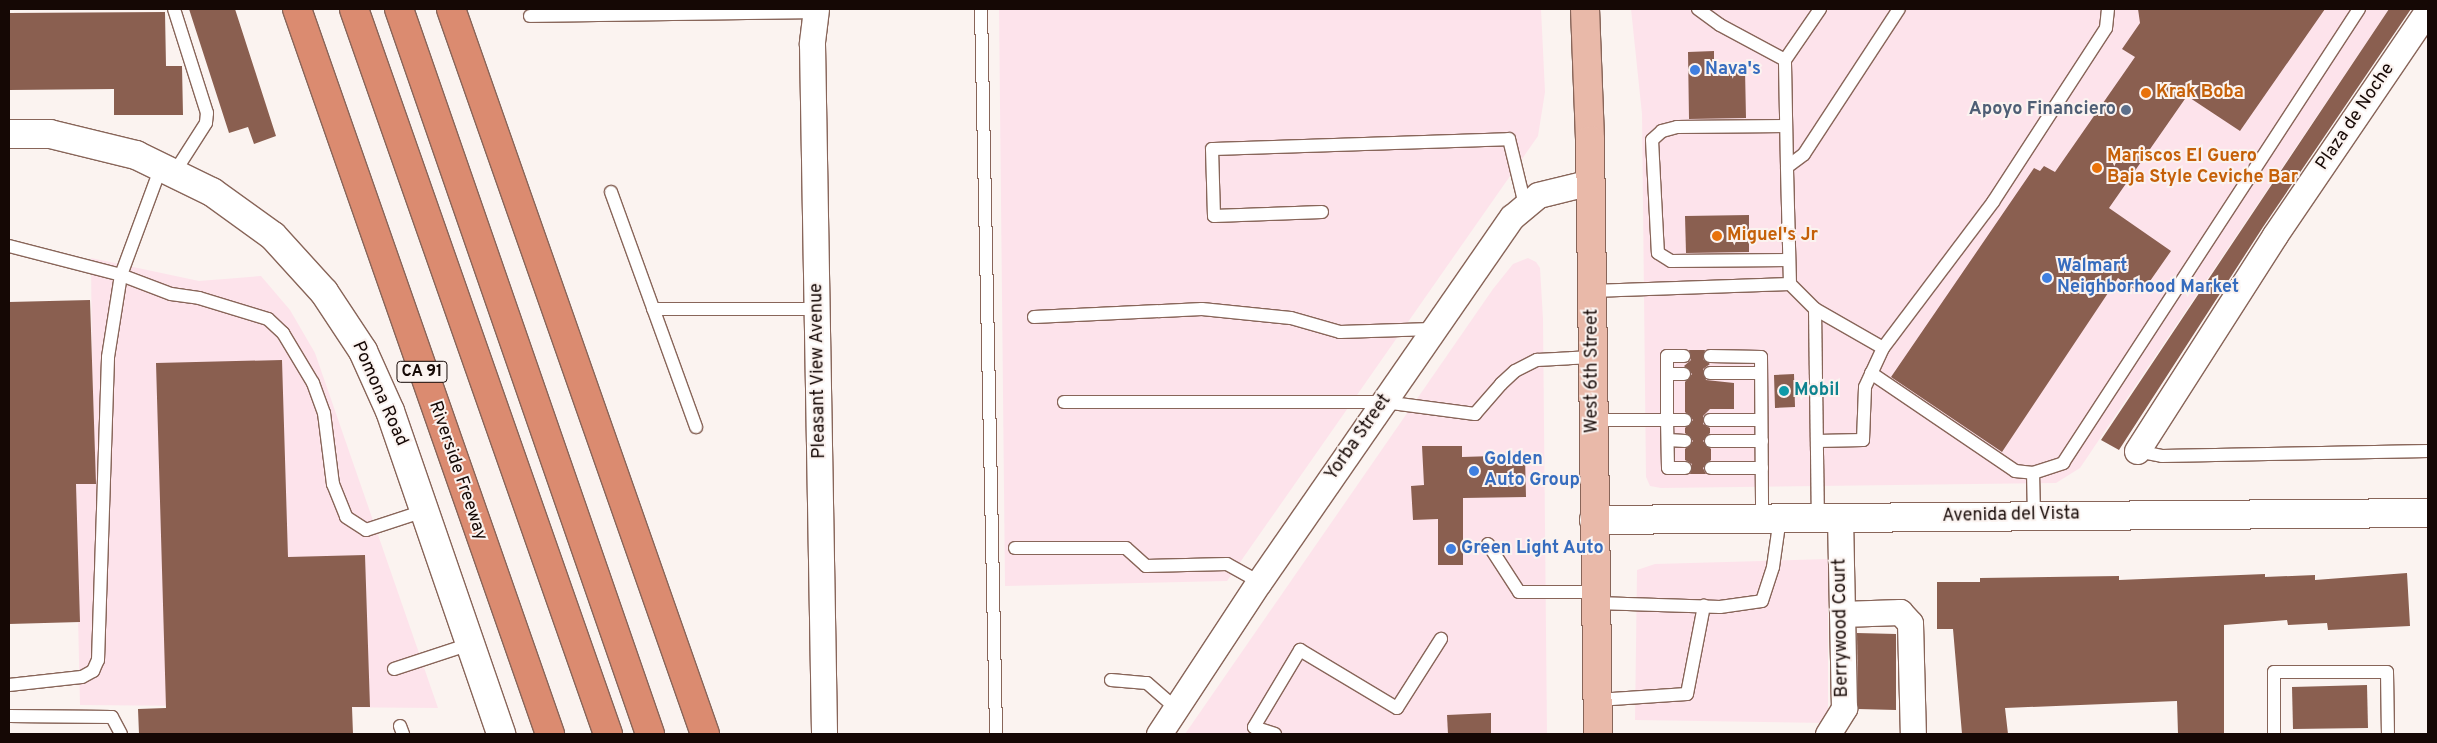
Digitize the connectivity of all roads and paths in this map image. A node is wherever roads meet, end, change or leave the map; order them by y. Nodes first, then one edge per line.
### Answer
1 (174, 9) edge
2 (297, 9) edge
3 (354, 9) edge
4 (399, 9) edge
5 (451, 9) edge
6 (980, 9) edge
7 (1585, 9) edge
8 (1698, 9) edge
9 (1820, 9) edge
10 (1900, 9) edge
11 (2108, 9) edge
12 (2359, 9) edge
13 (816, 10) edge
14 (2428, 10) edge
15 (530, 16) dead end
16 (1785, 60) junction
17 (1786, 126) junction
18 (9, 134) edge
19 (1787, 167) junction
20 (168, 170) junction
21 (1591, 182) junction
22 (611, 192) dead end
23 (1525, 205) junction
24 (1322, 212) dead end
25 (9, 246) edge
26 (1789, 260) junction
27 (121, 275) junction
28 (1790, 284) junction
29 (1592, 291) junction
30 (653, 309) junction
31 (818, 309) junction
32 (1814, 309) junction
33 (1034, 317) dead end
34 (1432, 329) junction
35 (1883, 348) junction
36 (1684, 356) dead end
37 (1710, 356) dead end
38 (1593, 357) junction
39 (1761, 373) junction
40 (1871, 373) junction
41 (1667, 374) junction
42 (1684, 374) dead end
43 (1710, 374) dead end
44 (1064, 402) dead end
45 (1384, 402) junction
46 (1593, 420) junction
47 (1667, 420) junction
48 (1685, 420) dead end
49 (1710, 420) dead end
50 (1761, 420) junction
51 (696, 427) dead end
52 (1668, 440) junction
53 (1685, 440) dead end
54 (1711, 441) dead end
55 (1762, 441) junction
56 (1818, 441) junction
57 (2137, 451) joint
58 (2428, 451) edge
59 (1685, 468) dead end
60 (1711, 468) dead end
61 (1762, 468) junction
62 (2033, 473) junction
63 (424, 510) junction
64 (2428, 513) edge
65 (2034, 516) junction
66 (1771, 518) junction
67 (1829, 518) junction
68 (1594, 520) junction
69 (1488, 544) dead end
70 (1015, 548) dead end
71 (1259, 582) junction
72 (1596, 597) junction
73 (1704, 606) junction
74 (1842, 614) junction
75 (1441, 639) dead end
76 (470, 644) junction
77 (394, 669) dead end
78 (1110, 680) dead end
79 (9, 685) edge
80 (1597, 700) junction
81 (1176, 708) junction
82 (9, 716) edge
83 (121, 734) edge
84 (501, 734) edge
85 (550, 734) edge
86 (608, 734) edge
87 (650, 734) edge
88 (705, 734) edge
89 (824, 734) edge
90 (996, 734) edge
91 (1159, 734) edge
92 (1275, 734) edge
93 (1598, 734) edge
94 (1828, 734) edge
95 (1913, 734) edge
96 (2274, 734) edge
97 (2388, 734) edge

1 - 20 lane
2 - 85 highway, Riverside Freeway / CA 91
3 - 86 highway
4 - 87 highway
5 - 88 highway
6 - 90 lane
7 - 21 main road, West 6th Street
8 - 16 lane
9 - 16 lane
10 - 19 lane
11 - 35 lane
12 - 62 lane
13 - 15 lane
13 - 31 street, Pleasant View Avenue
14 - 57 street, Plaza de Noche
16 - 17 lane
17 - 19 lane
17 - 26 lane
18 - 20 main road, Pomona Road
19 - 26 lane
20 - 27 lane
20 - 63 main road, Pomona Road
21 - 23 street, Yorba Street
21 - 29 main road, West 6th Street
22 - 30 lane
23 - 24 lane
23 - 34 street, Yorba Street
25 - 27 lane
26 - 28 lane
27 - 63 lane
27 - 79 lane
28 - 29 lane
28 - 32 lane
29 - 38 main road, West 6th Street
30 - 31 lane
30 - 51 lane
31 - 89 street, Pleasant View Avenue
32 - 35 lane
32 - 56 lane
33 - 34 lane
34 - 45 street, Yorba Street
35 - 40 lane
36 - 41 lane
37 - 39 lane
38 - 45 lane
38 - 46 main road, West 6th Street
39 - 43 lane
39 - 50 lane
40 - 56 lane
40 - 62 lane
41 - 42 lane
41 - 47 lane
44 - 45 lane
45 - 71 street, Yorba Street
46 - 47 lane
46 - 68 main road, West 6th Street
47 - 48 lane
47 - 52 lane
49 - 50 lane
50 - 55 lane
52 - 53 lane
52 - 59 lane
54 - 55 lane
55 - 61 lane
56 - 67 lane
57 - 58 lane
60 - 61 lane
61 - 66 lane
62 - 65 lane
63 - 76 main road, Pomona Road
64 - 65 main road, Avenida del Vista
65 - 67 main road, Avenida del Vista
66 - 67 main road, Avenida del Vista
66 - 68 main road, Avenida del Vista
66 - 73 lane
67 - 74 street, Berrywood Court
68 - 72 main road, West 6th Street
69 - 72 lane
70 - 71 lane
71 - 81 street, Yorba Street
72 - 73 lane
72 - 80 main road, West 6th Street
73 - 80 lane
74 - 94 street, Berrywood Court
74 - 95 street
75 - 92 lane
76 - 77 lane
76 - 84 main road, Pomona Road
78 - 81 lane
80 - 93 main road, West 6th Street
81 - 91 street, Yorba Street
82 - 83 lane
96 - 97 lane

